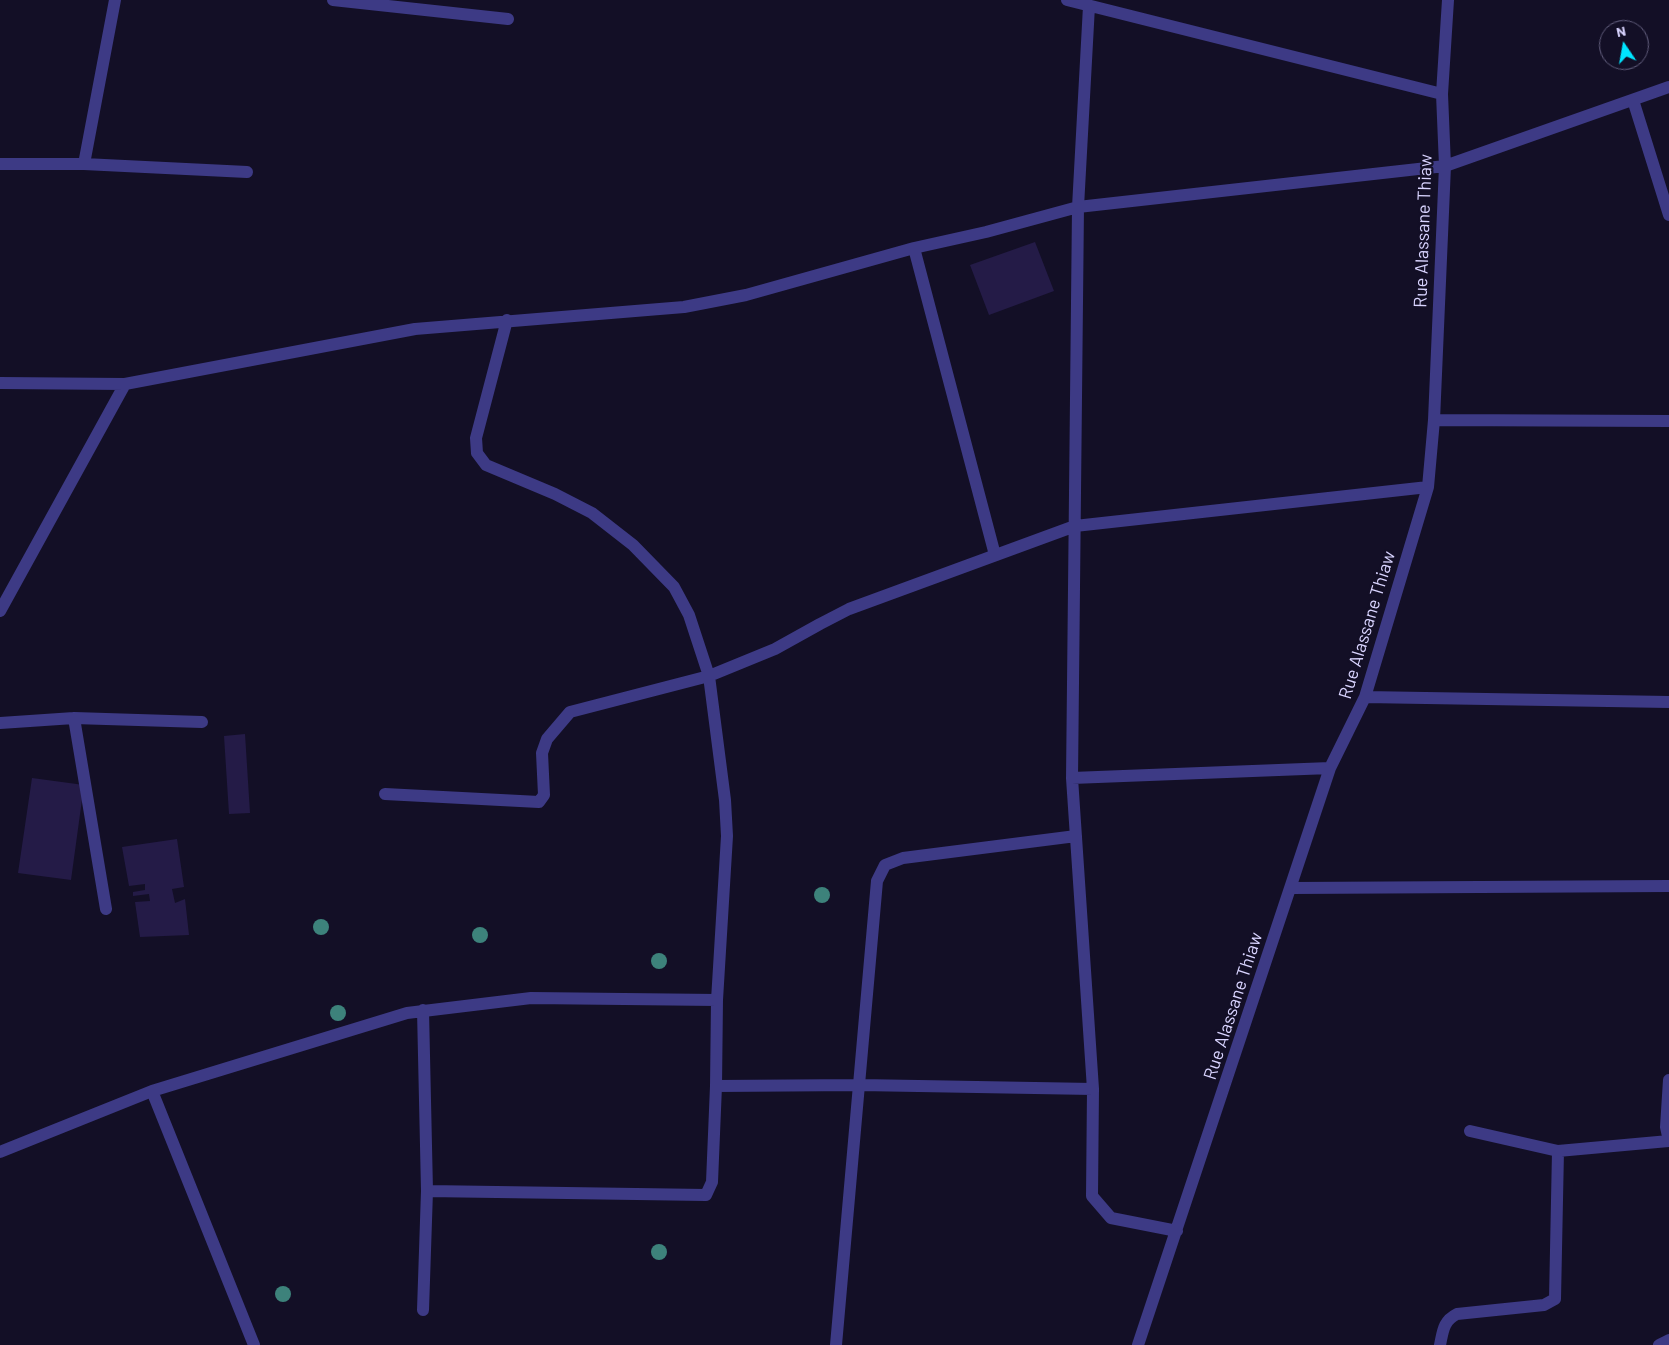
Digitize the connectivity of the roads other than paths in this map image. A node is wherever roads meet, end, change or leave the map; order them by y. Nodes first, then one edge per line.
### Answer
1 (114, 0) edge
2 (333, 0) edge
3 (1068, 0) edge
4 (1448, 0) edge
5 (1090, 6) junction
6 (508, 19) dead end
7 (1669, 87) edge
8 (1442, 94) junction
9 (1633, 100) junction
10 (0, 164) edge
11 (84, 164) junction
12 (1444, 166) junction
13 (247, 172) dead end
14 (1078, 206) junction
15 (1669, 215) edge
16 (914, 248) junction
17 (508, 320) junction
18 (0, 383) edge
19 (125, 384) junction
20 (1434, 420) junction
21 (1669, 421) edge
22 (1428, 487) junction
23 (1075, 526) junction
24 (995, 555) junction
25 (0, 611) edge
26 (709, 676) junction
27 (1365, 697) junction
28 (1669, 702) edge
29 (74, 718) junction
30 (202, 722) dead end
31 (0, 723) edge
32 (1330, 768) junction
33 (1072, 778) junction
34 (385, 794) dead end
35 (1076, 836) junction
36 (1669, 886) edge
37 (1291, 888) junction
38 (106, 910) dead end
39 (717, 1000) junction
40 (423, 1010) junction
41 (1669, 1080) edge
42 (860, 1085) junction
43 (716, 1086) junction
44 (1093, 1089) junction
45 (152, 1091) junction
46 (1668, 1126) edge
47 (1470, 1131) dead end
48 (1558, 1151) junction
49 (0, 1152) edge
50 (427, 1190) junction
51 (1177, 1231) junction
52 (423, 1310) dead end
53 (1669, 1340) edge
54 (254, 1345) edge
55 (836, 1345) edge
56 (1138, 1345) edge
57 (1440, 1345) edge
58 (1659, 1345) edge

1 - 11 street
2 - 6 street
3 - 5 street
4 - 8 street, Rue Alassane Thiaw
5 - 8 street
5 - 14 street
7 - 9 street
8 - 12 street, Rue Alassane Thiaw
9 - 12 street
9 - 15 street
10 - 11 street
11 - 13 street
12 - 14 street
12 - 20 street, Rue Alassane Thiaw
14 - 16 street
14 - 23 street
16 - 17 street
16 - 24 street
17 - 19 street
17 - 26 street
18 - 19 street
19 - 25 street
20 - 21 street
20 - 22 street, Rue Alassane Thiaw
22 - 23 street
22 - 27 street, Rue Alassane Thiaw
23 - 24 street
23 - 33 street
24 - 26 street
26 - 34 street
26 - 39 street
27 - 28 street
27 - 32 street, Rue Alassane Thiaw
29 - 30 street
29 - 31 street
29 - 38 street
32 - 33 street
32 - 37 street, Rue Alassane Thiaw
33 - 35 street
35 - 42 street
35 - 44 street
36 - 37 street
37 - 51 street, Rue Alassane Thiaw
39 - 40 street
39 - 43 street
40 - 45 street
40 - 50 street
41 - 46 street
42 - 43 street
42 - 44 street
42 - 55 street
43 - 50 street
44 - 51 street
45 - 49 street
45 - 54 street
46 - 48 street
47 - 48 street
48 - 57 street
50 - 52 street
51 - 56 street, Rue Alassane Thiaw
53 - 58 street

